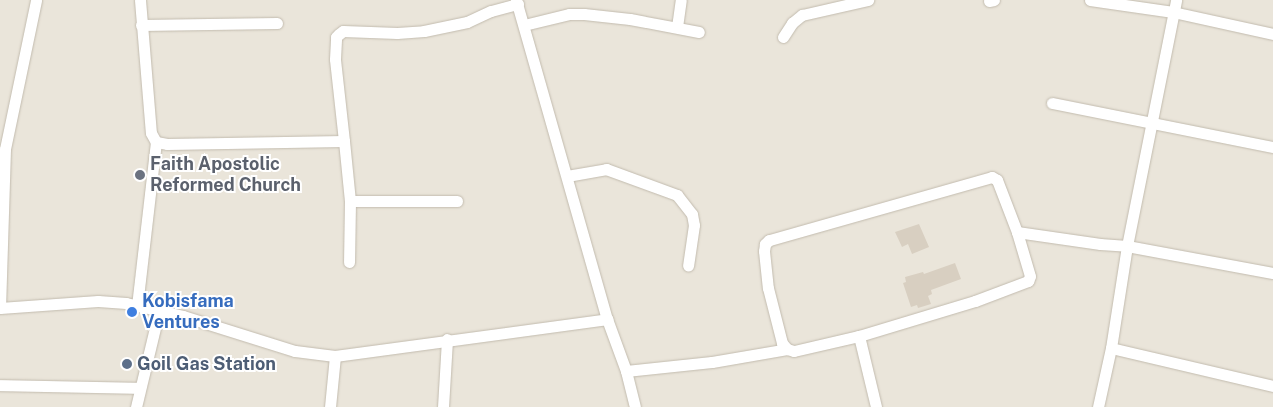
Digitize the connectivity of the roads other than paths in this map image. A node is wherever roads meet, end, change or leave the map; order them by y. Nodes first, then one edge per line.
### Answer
1 (36, 0) edge
2 (140, 0) edge
3 (681, 0) edge
4 (868, 0) edge
5 (1090, 0) edge
6 (517, 2) edge
7 (1174, 6) edge
8 (277, 23) dead end
9 (141, 25) junction
10 (524, 25) junction
11 (677, 27) junction
12 (699, 32) dead end
13 (1273, 34) edge
14 (784, 37) dead end
15 (1052, 103) dead end
16 (1153, 122) junction
17 (344, 141) junction
18 (156, 142) junction
19 (1273, 147) edge
20 (567, 176) junction
21 (350, 201) junction
22 (457, 202) dead end
23 (1017, 232) junction
24 (1127, 246) junction
25 (348, 262) dead end
26 (688, 266) dead end
27 (1273, 273) edge
28 (137, 306) junction
29 (0, 308) edge
30 (159, 311) junction
31 (607, 319) junction
32 (858, 336) junction
33 (447, 339) junction
34 (1111, 348) junction
35 (787, 349) junction
36 (336, 356) junction
37 (626, 371) junction
38 (0, 385) edge
39 (1273, 386) edge
40 (140, 388) junction
41 (136, 407) edge
42 (330, 407) edge
43 (442, 407) edge
44 (635, 407) edge
45 (876, 407) edge
46 (1098, 407) edge

1 - 29 street
2 - 9 street
3 - 11 street
4 - 14 street
5 - 7 street
6 - 10 street
6 - 17 street
7 - 13 street
7 - 16 street
8 - 9 street
9 - 18 street
10 - 11 street
10 - 20 street
11 - 12 street
15 - 16 street
16 - 19 street
16 - 24 street
17 - 18 street
17 - 21 street
18 - 28 street
20 - 26 street
20 - 31 street
21 - 22 street
21 - 25 street
23 - 24 street
23 - 32 street
23 - 35 street
24 - 27 street
24 - 34 street
28 - 29 street
28 - 30 street
30 - 36 street
30 - 40 street
31 - 33 street
31 - 37 street
32 - 35 street
32 - 45 street
33 - 36 street
33 - 43 street
34 - 39 street
34 - 46 street
35 - 37 street
36 - 42 street
37 - 44 street
38 - 40 street
40 - 41 street

